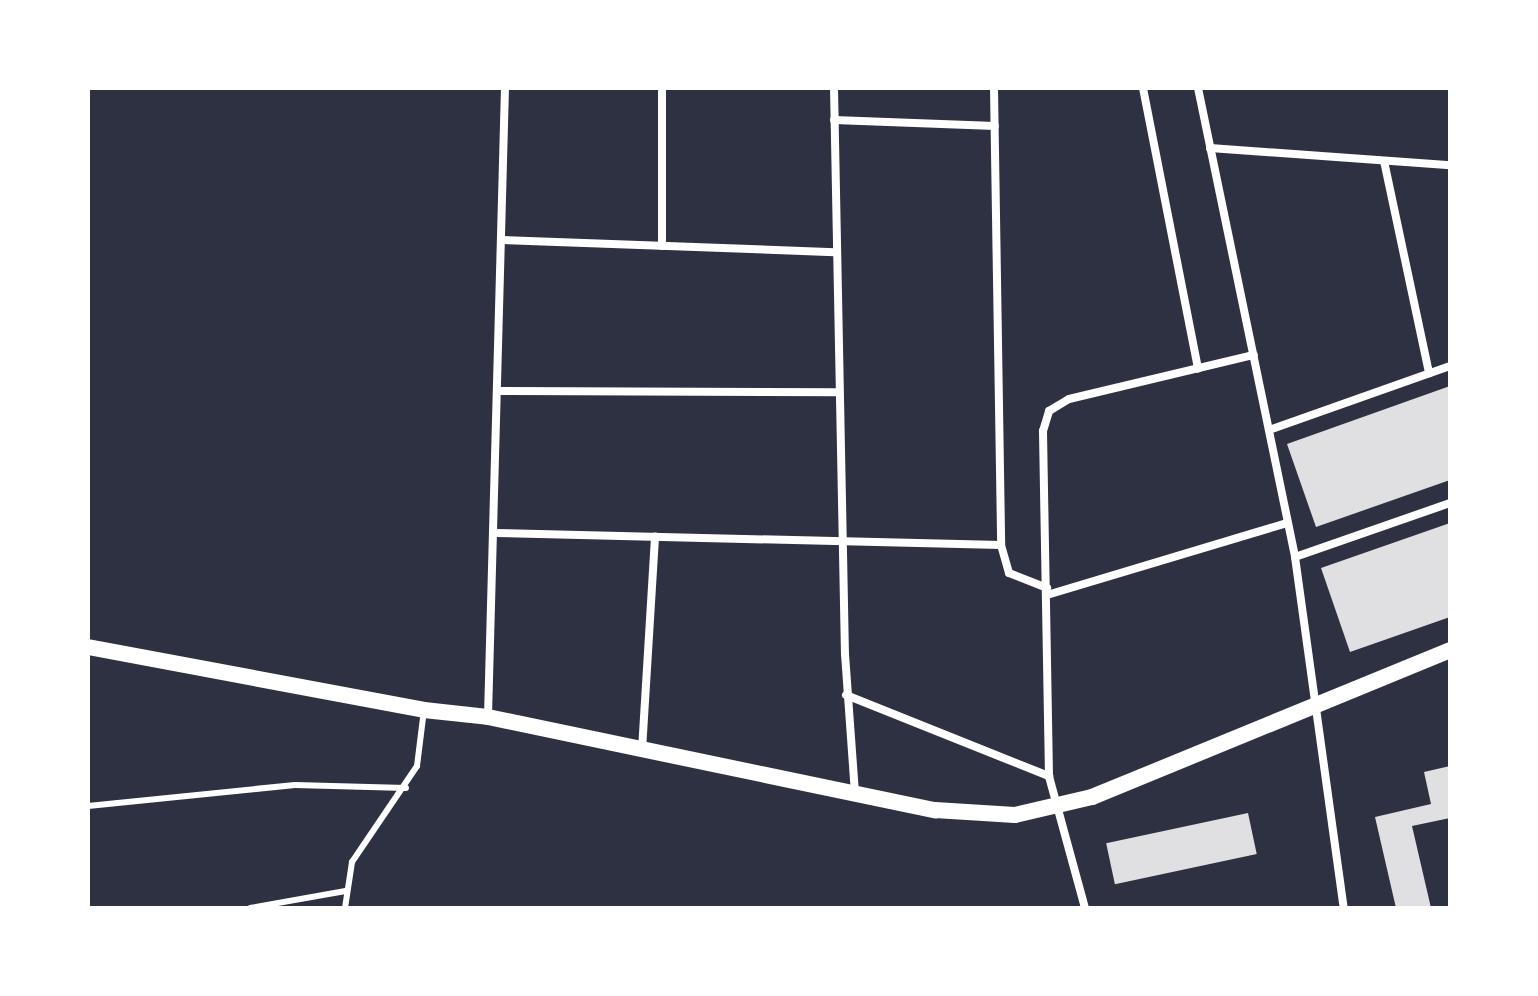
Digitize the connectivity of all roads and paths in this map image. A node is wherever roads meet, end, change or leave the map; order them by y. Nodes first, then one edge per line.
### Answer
1 (505, 88) edge
2 (662, 88) edge
3 (834, 88) edge
4 (994, 88) edge
5 (1143, 88) edge
6 (1198, 88) edge
7 (834, 120) junction
8 (995, 126) junction
9 (1210, 148) junction
10 (1384, 161) junction
11 (1450, 165) edge
12 (502, 240) junction
13 (662, 246) junction
14 (835, 252) junction
15 (1254, 355) junction
16 (1450, 366) edge
17 (1198, 369) junction
18 (1429, 373) junction
19 (498, 391) junction
20 (839, 392) junction
21 (1269, 430) junction
22 (1450, 503) edge
23 (1287, 523) junction
24 (495, 533) junction
25 (655, 536) junction
26 (842, 539) junction
27 (1001, 545) junction
28 (1295, 557) junction
29 (1047, 591) junction
30 (88, 647) edge
31 (1450, 650) edge
32 (846, 695) junction
33 (1314, 703) junction
34 (424, 710) junction
35 (488, 717) junction
36 (642, 750) junction
37 (1049, 776) junction
38 (406, 788) junction
39 (855, 794) junction
40 (88, 806) edge
41 (1056, 809) junction
42 (345, 891) junction
43 (250, 908) edge
44 (345, 908) edge
45 (1085, 908) edge
46 (1344, 908) edge

1 - 12 street
2 - 13 street
3 - 7 street
4 - 8 street
5 - 17 street
6 - 9 street
7 - 8 street
7 - 14 street
8 - 27 street
9 - 10 street
9 - 15 street
10 - 11 street
10 - 18 street
12 - 13 street
12 - 19 street
13 - 14 street
14 - 20 street
15 - 17 street
15 - 21 street
16 - 18 street
17 - 29 street
18 - 21 street
19 - 20 street
19 - 24 street
20 - 26 street
21 - 23 street
22 - 28 street
23 - 28 street
23 - 29 street
24 - 25 street
24 - 35 street
25 - 26 street
25 - 36 street
26 - 27 street
26 - 32 street
27 - 29 street
28 - 33 street
29 - 37 street
30 - 34 main road
31 - 33 main road
32 - 37 street
32 - 39 street
33 - 41 main road
33 - 46 street
34 - 35 main road
34 - 38 lane
35 - 36 main road
36 - 39 main road
37 - 41 street
38 - 40 lane
38 - 42 lane
39 - 41 main road
41 - 45 street
42 - 43 lane
42 - 44 lane

